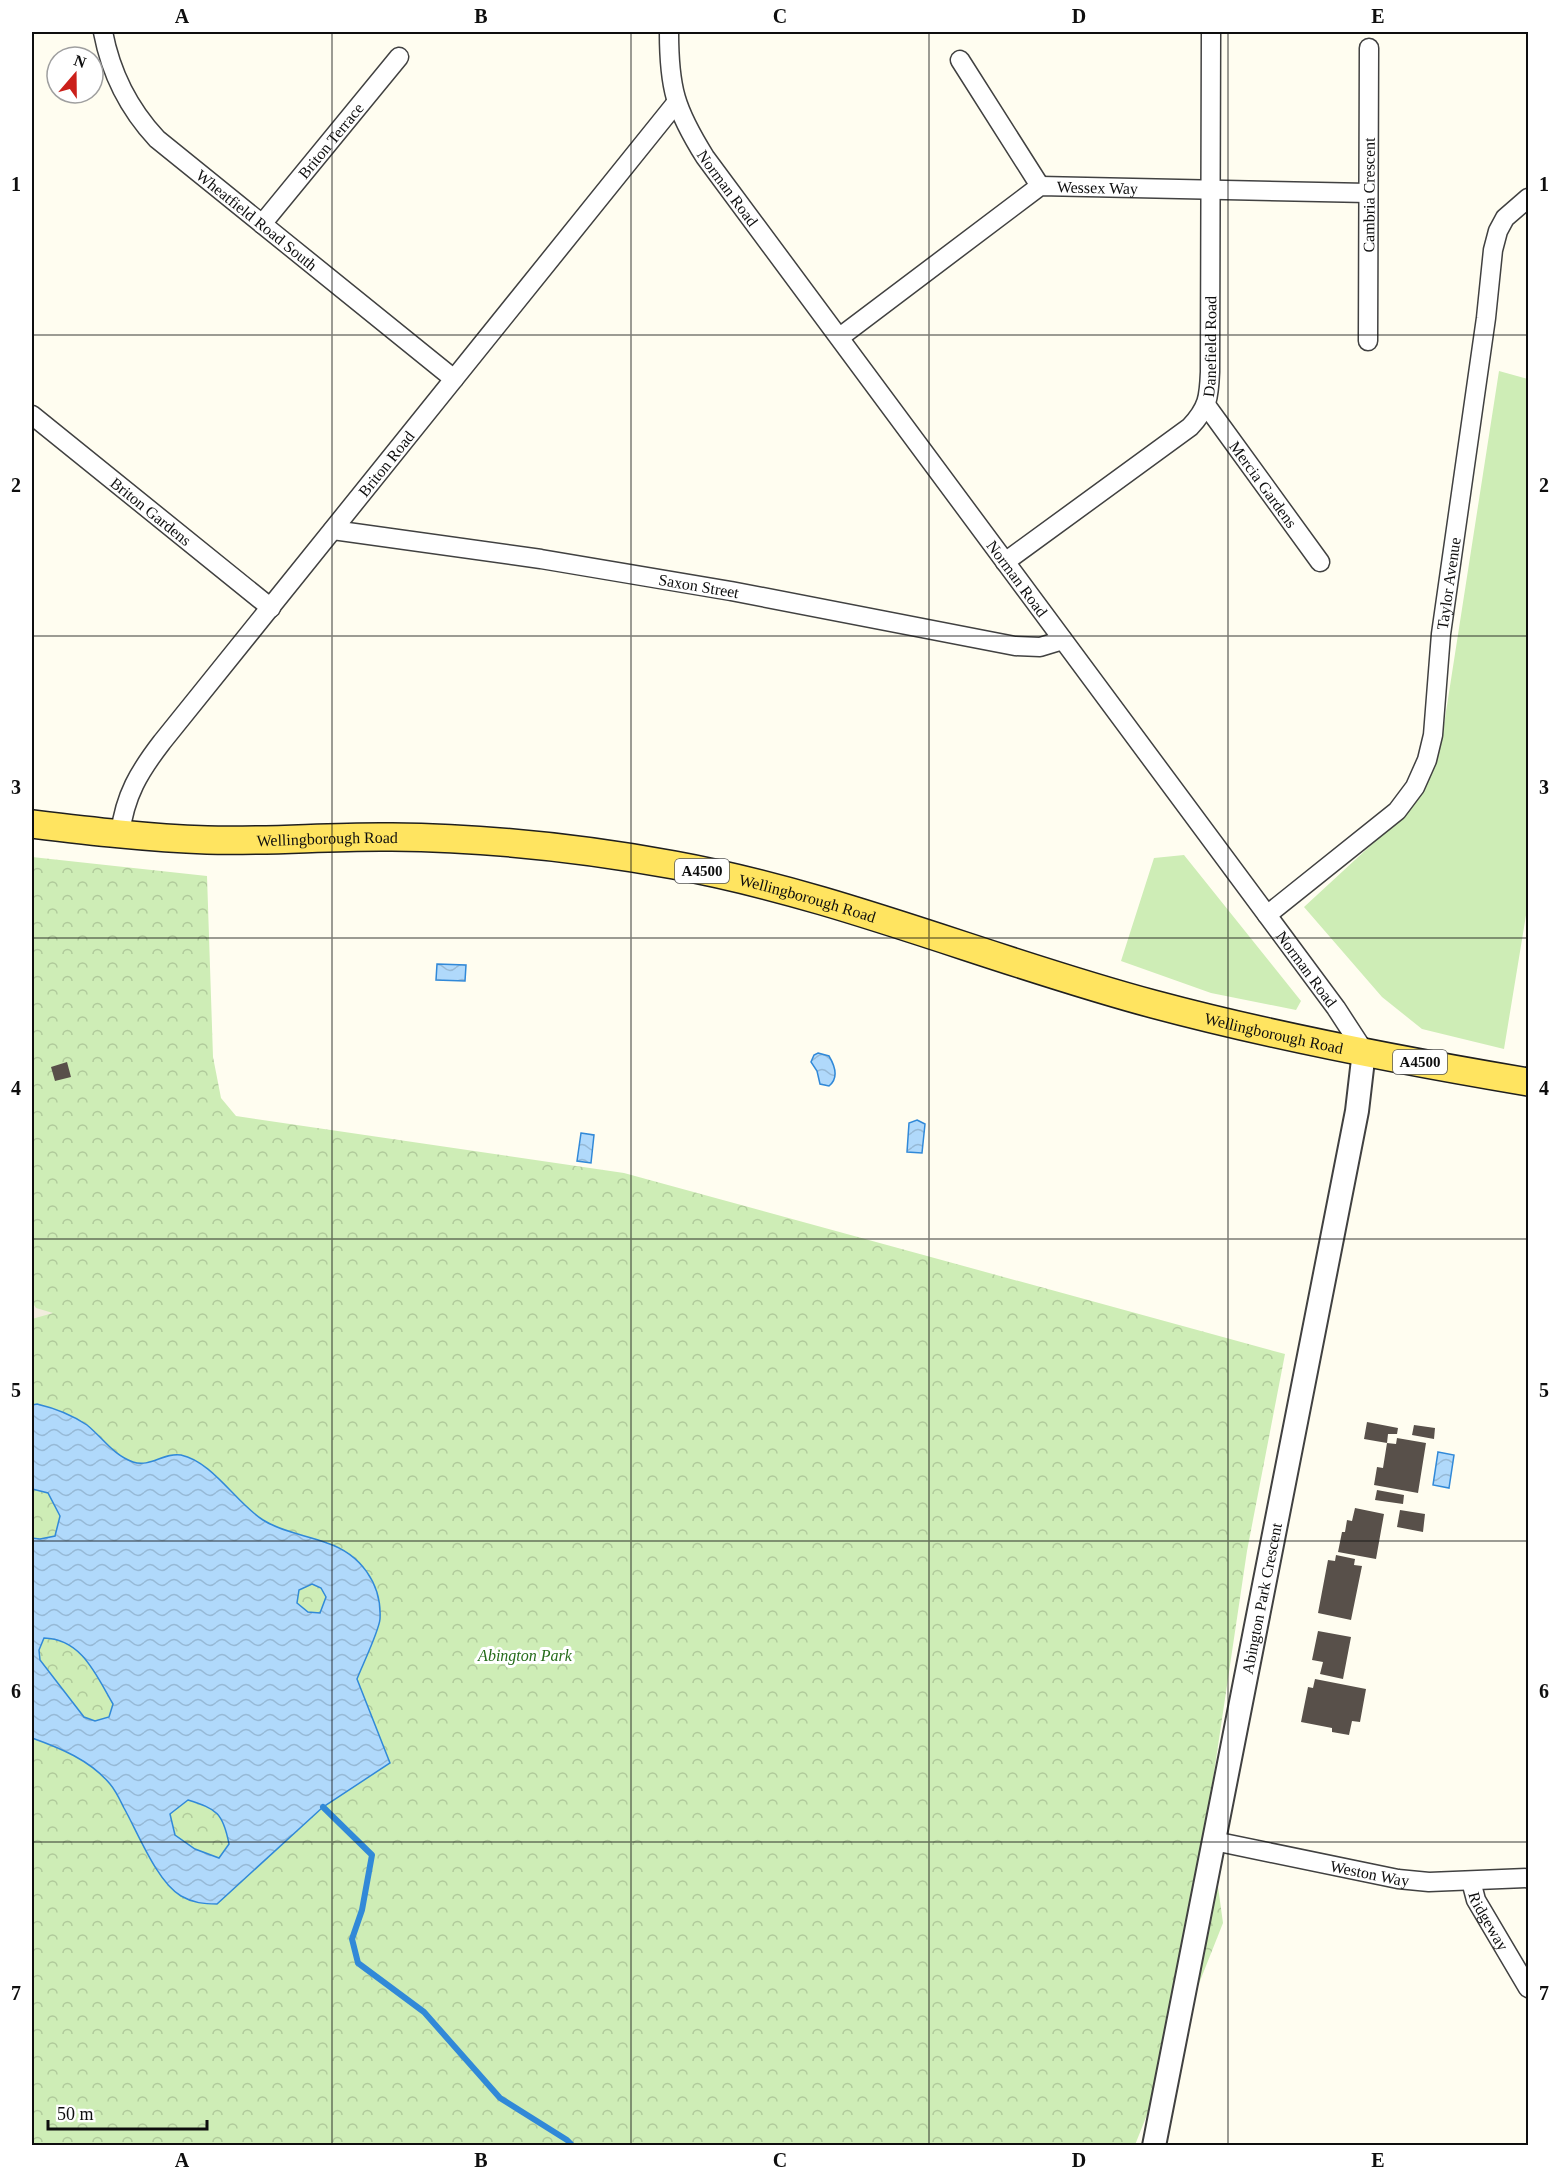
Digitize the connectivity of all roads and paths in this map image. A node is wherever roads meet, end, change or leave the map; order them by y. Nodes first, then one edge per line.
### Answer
1 (103, 32) edge
2 (669, 32) edge
3 (1211, 32) edge
4 (1369, 48) dead end
5 (399, 57) dead end
6 (960, 60) dead end
7 (676, 103) junction
8 (1040, 186) junction
9 (1211, 191) junction
10 (1368, 193) junction
11 (1528, 198) edge
12 (262, 224) junction
13 (840, 338) junction
14 (1368, 341) dead end
15 (454, 379) junction
16 (1206, 405) junction
17 (32, 415) edge
18 (333, 530) junction
19 (1005, 562) junction
20 (1320, 562) dead end
21 (272, 608) junction
22 (1063, 640) junction
23 (32, 824) edge
24 (120, 834) junction
25 (1267, 915) junction
26 (1364, 1051) junction
27 (1528, 1082) edge
28 (1214, 1841) junction
29 (1528, 1878) edge
30 (1471, 1881) junction
31 (1528, 1988) edge
32 (1154, 2145) edge

1 - 12 street, Wheatfield Road South
2 - 7 street, Norman Road
3 - 9 street, Danefield Road
4 - 10 street, Cambria Crescent
5 - 12 street, Briton Terrace
6 - 8 street
7 - 13 street, Norman Road
7 - 15 street, Briton Road
8 - 9 street, Wessex Way
8 - 13 street, Wessex Way
9 - 10 street, Wessex Way
9 - 16 street, Danefield Road
10 - 14 street, Cambria Crescent
11 - 25 street, Taylor Avenue
12 - 15 street, Wheatfield Road South
13 - 19 street, Norman Road
15 - 18 street, Briton Road
16 - 19 street, Danefield Road
16 - 20 street, Mercia Gardens
17 - 21 street, Briton Gardens
18 - 21 street, Briton Road
18 - 22 street, Saxon Street
19 - 22 street, Norman Road
21 - 24 street, Briton Road
22 - 25 street, Norman Road
23 - 24 main road, Wellingborough Road / A4500
24 - 26 main road, Wellingborough Road / A4500
25 - 26 street, Norman Road
26 - 27 main road, Wellingborough Road / A4500
26 - 28 street, Abington Park Crescent
28 - 30 street, Weston Way
28 - 32 street, Abington Park Crescent
29 - 30 street, Weston Way
30 - 31 street, Ridgeway

